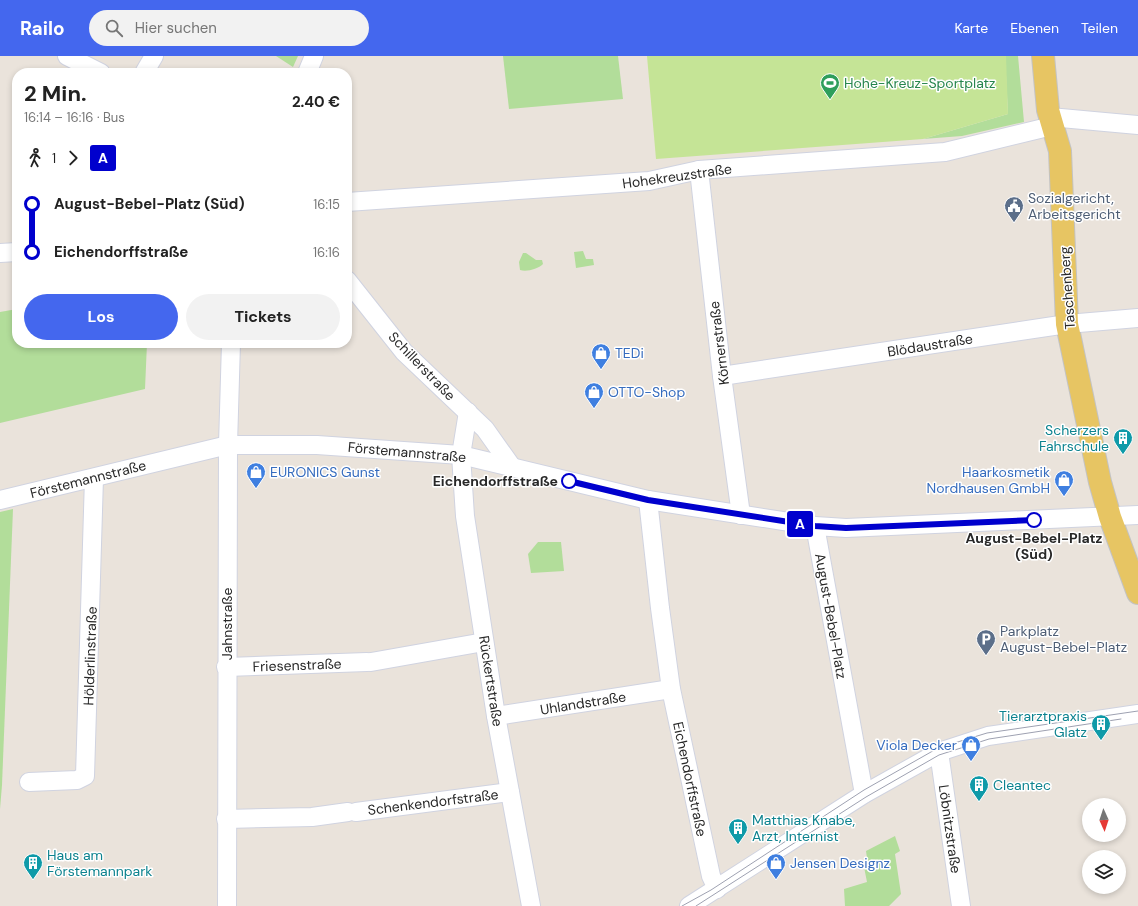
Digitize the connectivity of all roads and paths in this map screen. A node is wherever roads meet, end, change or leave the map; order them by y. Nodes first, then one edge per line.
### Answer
1 (66, 56) edge
2 (154, 56) edge
3 (314, 56) edge
4 (1043, 56) edge
5 (91, 68) edge
6 (147, 68) edge
7 (309, 68) edge
8 (1051, 121) junction
9 (1138, 125) edge
10 (699, 170) junction
11 (352, 202) edge
12 (0, 252) edge
13 (12, 252) edge
14 (352, 286) edge
15 (1138, 318) edge
16 (1068, 324) junction
17 (231, 348) edge
18 (722, 376) junction
19 (468, 412) junction
20 (228, 445) junction
21 (461, 455) junction
22 (512, 467) junction
23 (94, 478) junction
24 (0, 500) edge
25 (648, 500) junction
26 (741, 515) junction
27 (1138, 515) edge
28 (1110, 517) junction
29 (815, 526) junction
30 (1138, 593) edge
31 (484, 642) junction
32 (226, 667) junction
33 (671, 689) junction
34 (1138, 714) edge
35 (496, 716) junction
36 (938, 752) junction
37 (29, 782) dead end
38 (510, 792) junction
39 (864, 794) junction
40 (226, 819) junction
41 (704, 900) edge
42 (227, 906) edge
43 (531, 906) edge
44 (961, 906) edge

1 - 5 street
2 - 6 street
3 - 7 street
4 - 8 main road, Taschenberg
8 - 9 street, Hohekreuzstraße
8 - 10 street, Hohekreuzstraße
8 - 16 main road, Taschenberg
10 - 11 street, Hohekreuzstraße
10 - 18 street, Körnerstraße
12 - 13 street
14 - 19 street, Schillerstraße
15 - 16 street, Blödaustraße
16 - 18 street, Blödaustraße
16 - 28 main road, Taschenberg
17 - 20 street, Jahnstraße
18 - 26 street, Körnerstraße
19 - 21 street, Schillerstraße
19 - 22 street, Schillerstraße
20 - 21 street, Förstemannstraße
20 - 23 street, Förstemannstraße
20 - 32 street, Jahnstraße
21 - 22 street, Förstemannstraße
21 - 31 street, Rückertstraße
22 - 25 street, Förstemannstraße
23 - 24 street, Förstemannstraße
23 - 37 street, Hölderlinstraße
25 - 26 street, Förstemannstraße
25 - 33 street, Eichendorffstraße
26 - 29 street, Förstemannstraße
27 - 28 street
28 - 29 street
28 - 30 main road
29 - 39 street, August-Bebel-Platz
31 - 32 street, Friesenstraße
31 - 35 street, Rückertstraße
32 - 40 street, Jahnstraße
33 - 35 street, Uhlandstraße
33 - 41 street, Eichendorffstraße
34 - 36 street
35 - 38 street, Rückertstraße
36 - 39 street
36 - 44 street, Löbnitzstraße
38 - 40 street, Schenkendorfstraße
38 - 43 street, Rückertstraße
39 - 41 street
40 - 42 street, Jahnstraße

